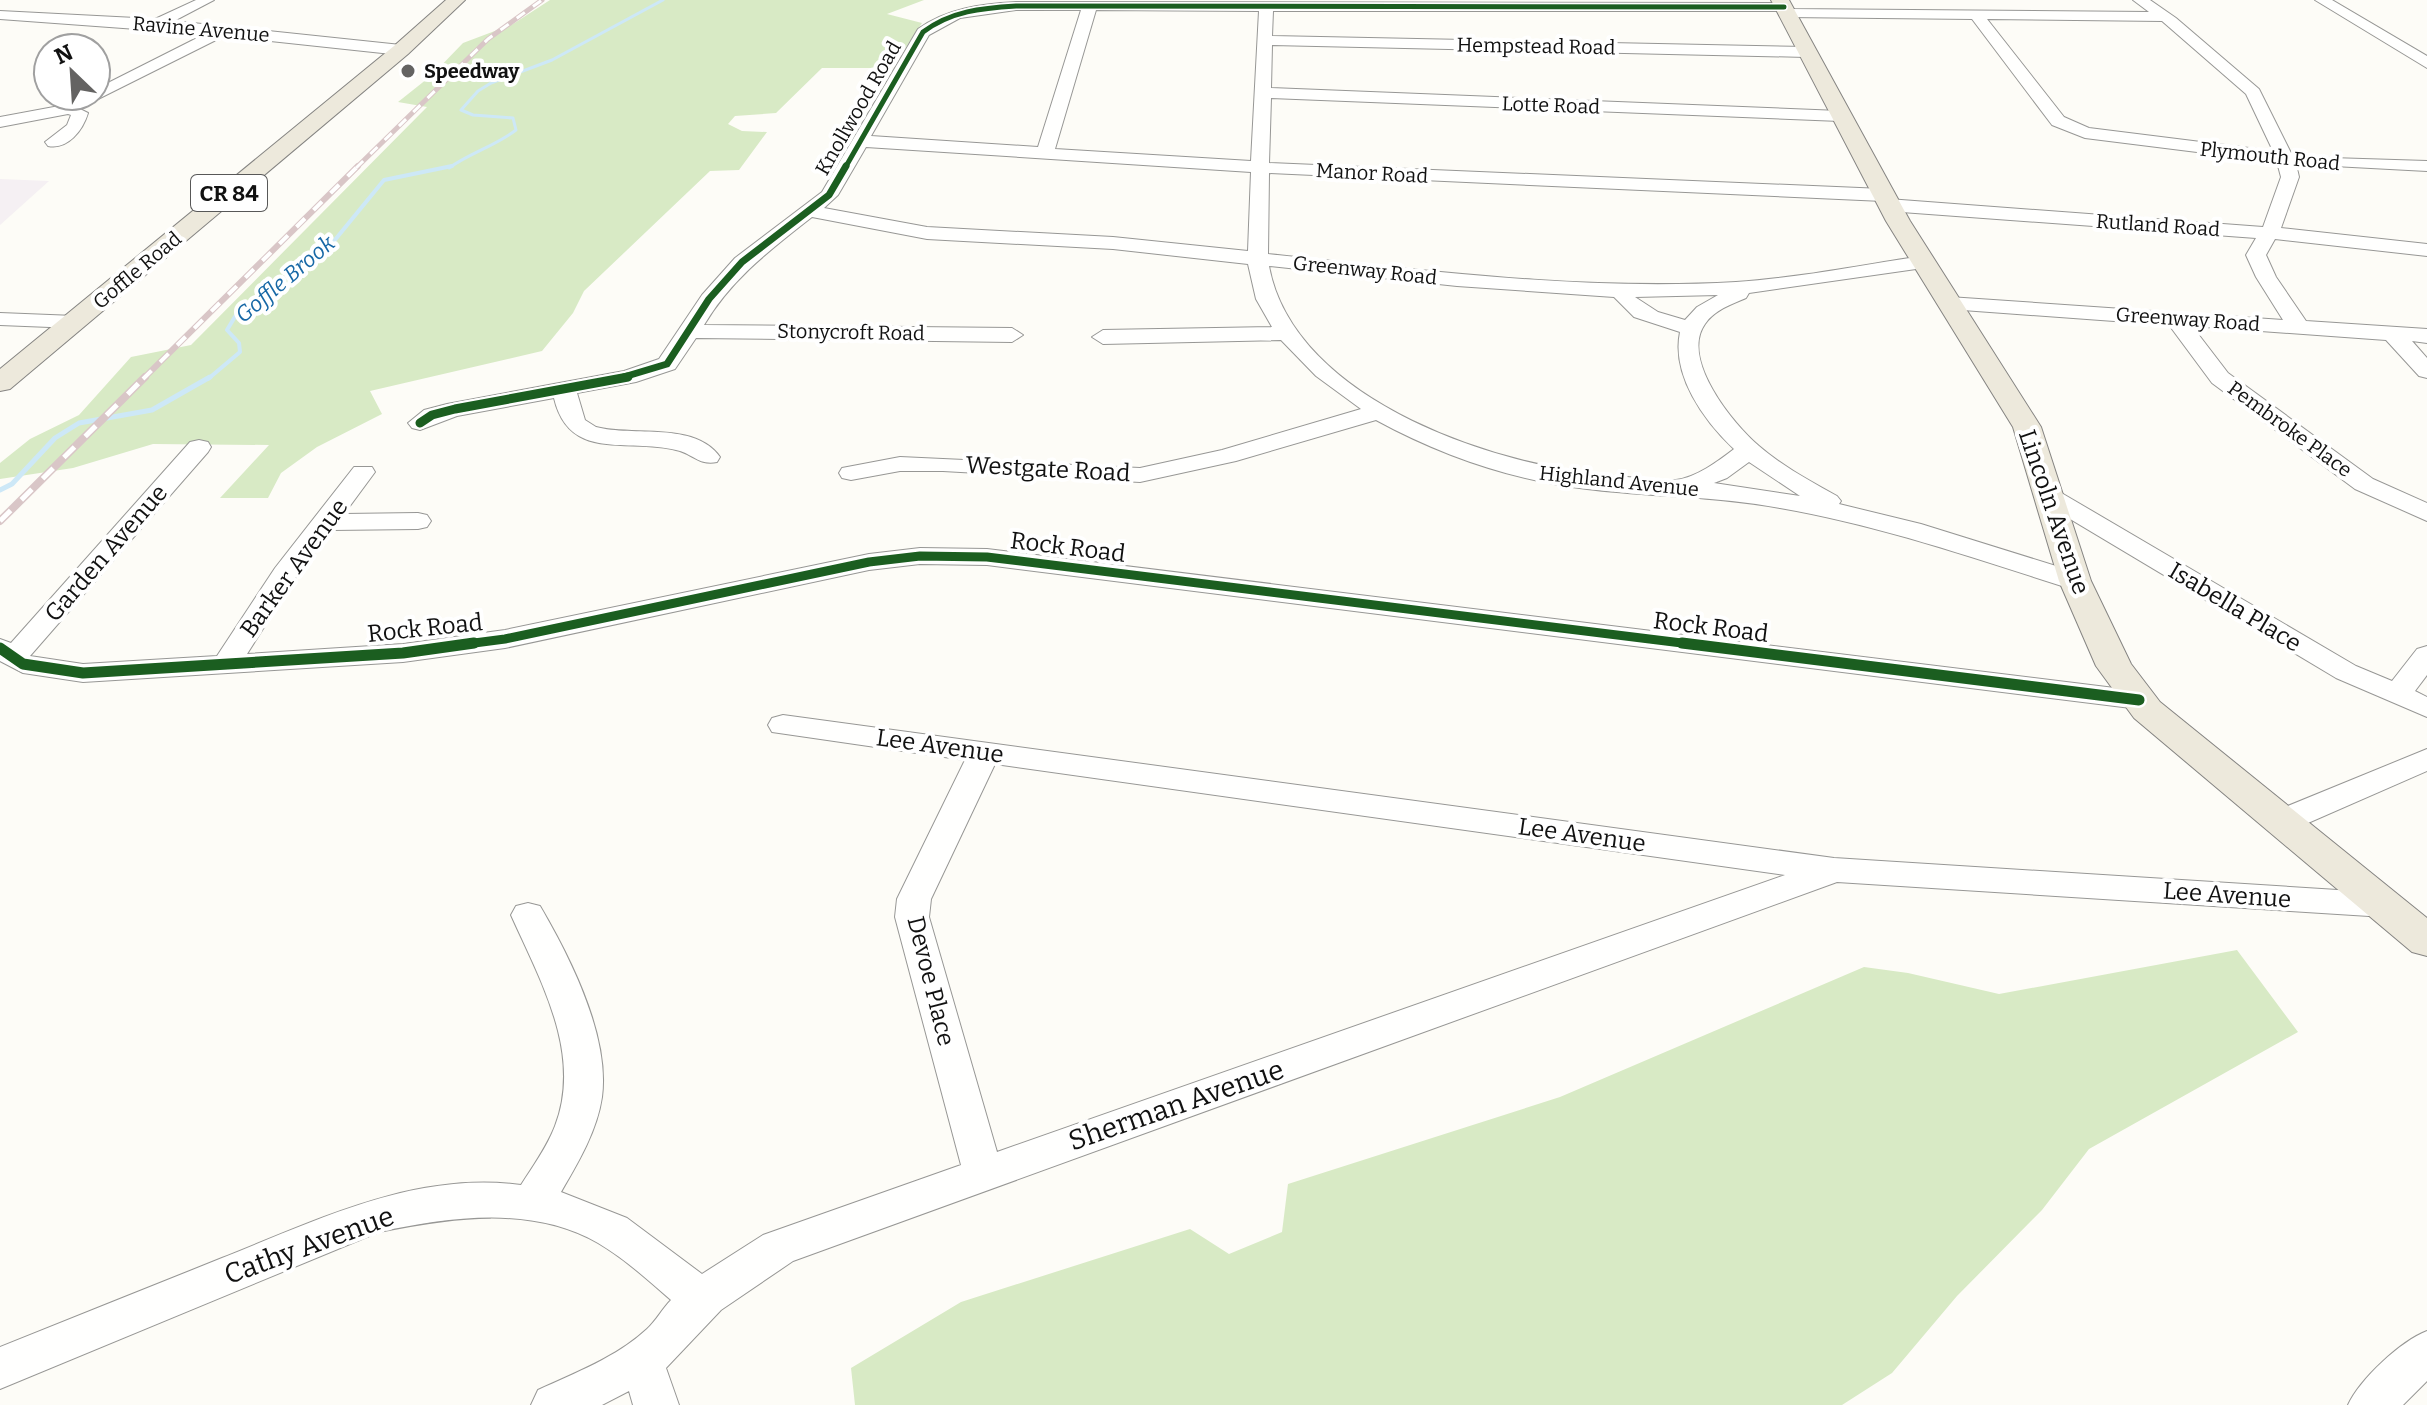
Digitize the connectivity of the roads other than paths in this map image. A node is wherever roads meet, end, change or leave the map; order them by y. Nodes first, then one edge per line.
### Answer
1 (29, 0) edge
2 (207, 0) edge
3 (456, 0) edge
4 (2140, 0) edge
5 (2322, 0) edge
6 (1067, 3) edge
7 (1090, 6) junction
8 (1266, 6) junction
9 (1784, 7) edge
10 (0, 14) edge
11 (1977, 16) junction
12 (2165, 17) junction
13 (45, 18) junction
14 (157, 24) junction
15 (222, 31) junction
16 (11, 33) dead end
17 (1265, 40) junction
18 (401, 50) junction
19 (1806, 52) junction
20 (2427, 63) edge
21 (112, 87) edge
22 (1263, 93) junction
23 (54, 112) edge
24 (78, 112) edge
25 (1840, 116) junction
26 (0, 122) edge
27 (861, 141) junction
28 (54, 142) dead end
29 (1045, 154) junction
30 (2285, 158) junction
31 (2427, 166) edge
32 (1260, 168) junction
33 (1886, 200) junction
34 (808, 211) junction
35 (2269, 233) junction
36 (2427, 250) edge
37 (1257, 258) junction
38 (1923, 262) junction
39 (1771, 284) junction
40 (1621, 291) junction
41 (1949, 303) junction
42 (2175, 318) junction
43 (0, 319) edge
44 (75, 322) junction
45 (2299, 327) junction
46 (1691, 328) junction
47 (689, 332) junction
48 (1287, 333) junction
49 (2393, 334) junction
50 (1012, 335) dead end
51 (2427, 336) edge
52 (1103, 337) dead end
53 (2427, 371) edge
54 (0, 383) edge
55 (564, 389) junction
56 (1380, 411) junction
57 (420, 423) dead end
58 (199, 447) dead end
59 (1749, 450) junction
60 (708, 457) dead end
61 (363, 472) dead end
62 (851, 473) dead end
63 (1681, 488) junction
64 (2049, 496) junction
65 (2427, 513) edge
66 (1850, 514) junction
67 (418, 521) dead end
68 (327, 522) junction
69 (2075, 581) junction
70 (7, 653) edge
71 (2427, 655) edge
72 (226, 664) junction
73 (2397, 695) junction
74 (2139, 700) junction
75 (2427, 708) edge
76 (783, 725) dead end
77 (985, 752) junction
78 (2427, 759) edge
79 (2280, 822) junction
80 (1834, 870) junction
81 (2385, 905) junction
82 (528, 915) dead end
83 (2427, 941) edge
84 (983, 1173) junction
85 (532, 1204) junction
86 (702, 1300) junction
87 (2427, 1351) edge
88 (641, 1360) junction
89 (0, 1368) edge
90 (554, 1405) edge
91 (656, 1405) edge
92 (2371, 1405) edge

1 - 10 street
2 - 14 street
3 - 18 main road, Goffle Road / CR 84
4 - 12 street
5 - 20 street
6 - 7 street, Knollwood Road
6 - 27 street, Knollwood Road
7 - 8 street, Knollwood Road
7 - 29 street
8 - 9 street, Knollwood Road
8 - 17 street, Highland Avenue
9 - 11 street, Knollwood Road
9 - 19 main road, Lincoln Avenue
10 - 13 street, Ravine Avenue
11 - 12 street, Knollwood Road
11 - 30 street, Plymouth Road
12 - 30 street
13 - 14 street, Ravine Avenue
13 - 16 street
14 - 15 street, Ravine Avenue
15 - 18 street, Ravine Avenue
15 - 21 street
17 - 19 street, Hempstead Road
17 - 22 street, Highland Avenue
18 - 44 main road, Goffle Road / CR 84
19 - 25 main road, Lincoln Avenue
22 - 25 street, Lotte Road
22 - 32 street, Highland Avenue
23 - 26 street
24 - 28 street
25 - 33 main road, Lincoln Avenue
27 - 29 street, Manor Road
27 - 34 street, Knollwood Road
29 - 32 street, Manor Road
30 - 31 street, Plymouth Road
30 - 35 street
32 - 33 street, Manor Road
32 - 37 street, Highland Avenue
33 - 35 street, Rutland Road
33 - 38 main road, Lincoln Avenue
34 - 37 street, Greenway Road
34 - 47 street, Knollwood Road
35 - 36 street, Rutland Road
35 - 45 street
37 - 40 street, Greenway Road
37 - 48 street, Highland Avenue
38 - 39 street, Greenway Road
38 - 41 main road, Lincoln Avenue
39 - 40 street, Greenway Road
39 - 46 street
40 - 46 street
41 - 42 street, Greenway Road
41 - 64 main road, Lincoln Avenue
42 - 45 street, Greenway Road
42 - 65 street, Pembroke Place
43 - 44 street
44 - 54 main road, Goffle Road / CR 84
45 - 49 street, Greenway Road
46 - 59 street
47 - 50 street, Stonycroft Road
47 - 55 street, Knollwood Road
48 - 52 street
48 - 56 street, Highland Avenue
49 - 51 street, Greenway Road
49 - 53 street
55 - 57 street, Knollwood Road
55 - 60 street
56 - 62 street, Westgate Road
56 - 63 street, Highland Avenue
58 - 70 street, Garden Avenue
59 - 63 street
59 - 66 street
61 - 68 street, Barker Avenue
63 - 66 street, Highland Avenue
64 - 69 main road, Lincoln Avenue
64 - 73 street, Isabella Place
66 - 69 street, Highland Avenue
67 - 68 street
68 - 72 street, Barker Avenue
69 - 74 main road, Lincoln Avenue
70 - 72 street, Rock Road
71 - 73 street
72 - 74 street, Rock Road
73 - 75 street, Isabella Place
74 - 79 main road, Lincoln Avenue
76 - 77 street, Lee Avenue
77 - 80 street, Lee Avenue
77 - 84 street, Devoe Place
78 - 79 street
79 - 81 main road, Lincoln Avenue
80 - 81 street, Lee Avenue
80 - 84 street, Sherman Avenue
81 - 83 main road, Lincoln Avenue
82 - 85 street
84 - 86 street, Sherman Avenue
85 - 86 street, Cathy Avenue
85 - 89 street, Cathy Avenue
86 - 88 street, Sherman Avenue
87 - 92 street
88 - 90 street, Sherman Avenue
88 - 91 street

